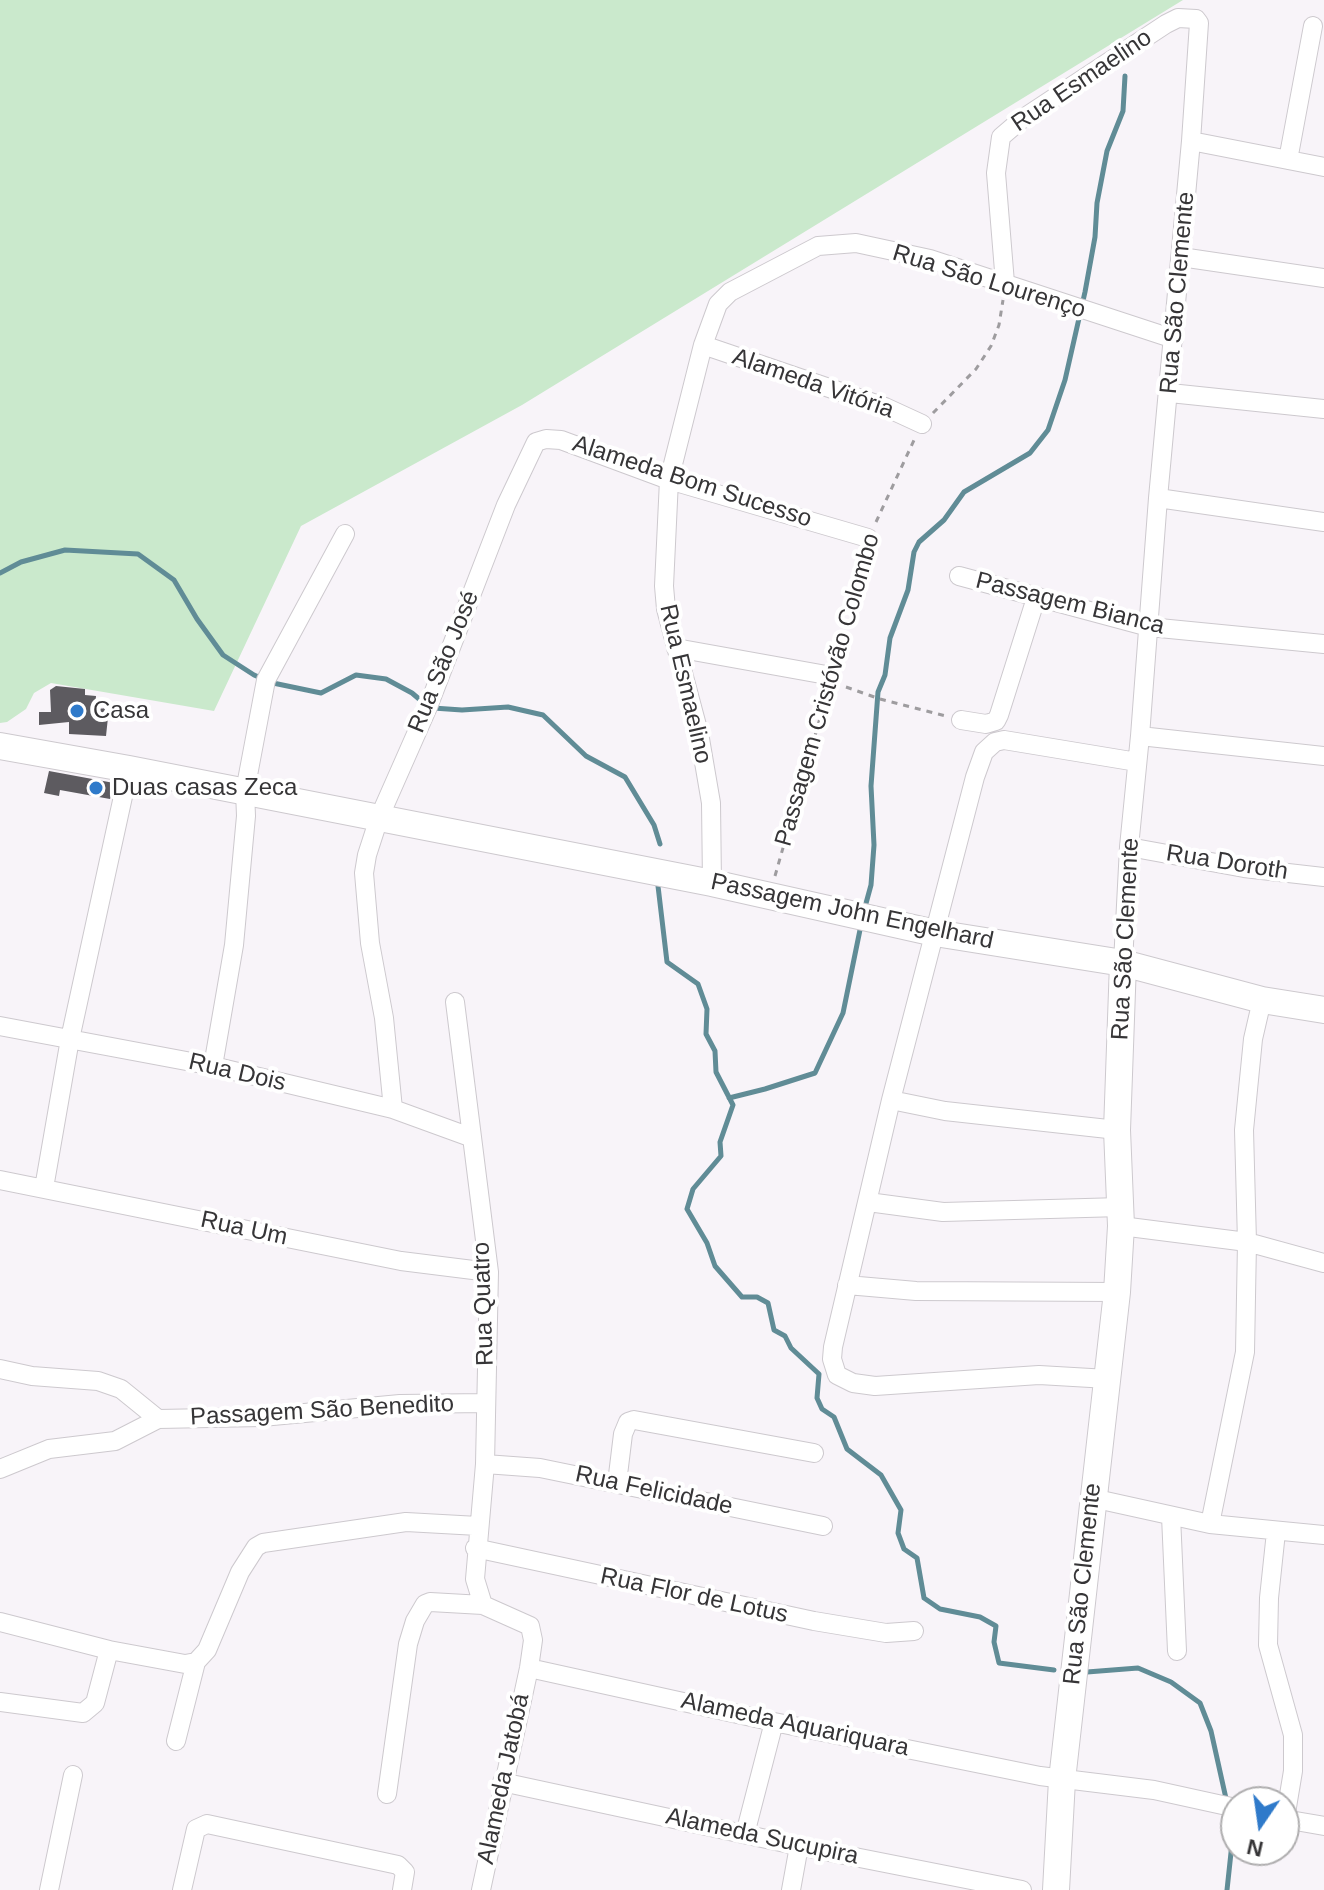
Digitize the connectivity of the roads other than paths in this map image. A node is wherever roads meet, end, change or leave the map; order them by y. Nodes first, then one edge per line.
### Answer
1 (1166, 24) joint
2 (1313, 26) dead end
3 (1191, 141) junction
4 (1288, 160) junction
5 (1324, 167) edge
6 (1181, 257) junction
7 (1324, 278) edge
8 (1005, 283) junction
9 (1174, 339) junction
10 (703, 345) junction
11 (1170, 393) junction
12 (1324, 409) edge
13 (922, 424) road end
14 (669, 480) junction
15 (1158, 498) junction
16 (506, 505) joint
17 (1324, 522) edge
18 (345, 534) dead end
19 (868, 538) road end
20 (959, 576) dead end
21 (1036, 598) junction
22 (1149, 627) junction
23 (1324, 644) edge
24 (676, 648) junction
25 (831, 678) road end
26 (961, 720) road end
27 (1140, 736) junction
28 (0, 746) edge
29 (1324, 756) edge
30 (1137, 762) junction
31 (129, 769) junction
32 (245, 791) junction
33 (379, 818) junction
34 (1129, 847) junction
35 (1324, 877) edge
36 (712, 883) junction
37 (935, 933) junction
38 (1123, 963) junction
39 (1262, 1000) junction
40 (455, 1002) dead end
41 (1324, 1010) edge
42 (0, 1026) edge
43 (70, 1039) junction
44 (213, 1066) junction
45 (891, 1100) junction
46 (393, 1109) junction
47 (1117, 1130) junction
48 (470, 1137) junction
49 (0, 1180) edge
50 (44, 1188) junction
51 (868, 1202) junction
52 (1121, 1216) junction
53 (1247, 1242) junction
54 (1324, 1263) edge
55 (489, 1272) junction
56 (847, 1285) junction
57 (1117, 1292) junction
58 (0, 1369) edge
59 (1108, 1379) junction
60 (486, 1403) junction
61 (158, 1419) junction
62 (814, 1453) dead end
63 (485, 1464) junction
64 (0, 1469) edge
65 (617, 1483) junction
66 (1092, 1498) junction
67 (1171, 1516) junction
68 (1210, 1524) junction
69 (478, 1526) junction
70 (823, 1526) dead end
71 (1276, 1532) junction
72 (1323, 1532) edge
73 (475, 1548) junction
74 (483, 1605) junction
75 (0, 1622) edge
76 (914, 1631) dead end
77 (109, 1650) junction
78 (1177, 1651) dead end
79 (196, 1662) junction
80 (529, 1668) junction
81 (0, 1702) edge
82 (774, 1722) junction
83 (176, 1741) dead end
84 (73, 1775) dead end
85 (1062, 1780) junction
86 (502, 1782) junction
87 (1290, 1786) edge
88 (387, 1794) dead end
89 (1220, 1804) edge
90 (1300, 1822) edge
91 (1324, 1826) edge
92 (745, 1834) junction
93 (799, 1846) junction
94 (49, 1890) edge
95 (182, 1890) edge
96 (402, 1890) edge
97 (481, 1890) edge
98 (791, 1890) edge
99 (1022, 1890) edge
100 (1056, 1890) edge

1 - 3 street, Rua São Clemente
1 - 8 street, Rua Esmaelino
2 - 4 street
3 - 4 street
3 - 6 street, Rua São Clemente
4 - 5 street
6 - 7 street
6 - 9 street, Rua São Clemente
8 - 9 street, Rua São Lourenço
8 - 10 street, Rua São Lourenço
9 - 11 street, Rua São Clemente
10 - 13 street, Alameda Vitória
10 - 14 street, Rua Esmaelino
11 - 12 street
11 - 15 street, Rua São Clemente
14 - 16 street, Alameda Bom Sucesso
14 - 19 street, Alameda Bom Sucesso
14 - 24 street, Rua Esmaelino
15 - 17 street
15 - 22 street, Rua São Clemente
16 - 33 street, Rua São José
18 - 32 street
20 - 21 street, Passagem Bianca
21 - 22 street, Passagem Bianca
21 - 26 street
22 - 23 street, Passagem Bianca
22 - 27 street, Rua São Clemente
24 - 25 street
24 - 36 street, Rua Esmaelino
27 - 29 street
27 - 30 street, Rua São Clemente
28 - 31 main road, Passagem John Engelhard
30 - 34 street, Rua São Clemente
30 - 37 street
31 - 32 main road, Passagem John Engelhard
31 - 43 street
32 - 33 main road, Passagem John Engelhard
32 - 44 street
33 - 36 main road, Passagem John Engelhard
33 - 46 street, Rua São José
34 - 35 street, Rua Doroth
34 - 38 street, Rua São Clemente
36 - 37 main road, Passagem John Engelhard
37 - 38 main road, Passagem John Engelhard
37 - 45 street
38 - 39 main road, Passagem John Engelhard
38 - 47 main road, Rua São Clemente
39 - 41 main road, Passagem John Engelhard
39 - 53 street
40 - 48 street, Rua Quatro
42 - 43 street, Rua Dois
43 - 44 street, Rua Dois
43 - 50 street
44 - 46 street, Rua Dois
45 - 47 street
45 - 51 street
46 - 48 street, Rua Dois
47 - 52 main road, Rua São Clemente
48 - 55 street, Rua Quatro
49 - 50 street, Rua Um
50 - 55 street, Rua Um
51 - 52 street
51 - 56 street
52 - 53 street
52 - 57 main road, Rua São Clemente
53 - 54 street
53 - 68 street
55 - 60 street, Rua Quatro
56 - 57 street
56 - 59 street
57 - 59 main road, Rua São Clemente
58 - 61 street, Passagem São Benedito
59 - 66 main road, Rua São Clemente
60 - 61 street, Passagem São Benedito
60 - 63 street, Rua Quatro
61 - 64 street, Passagem São Benedito
62 - 65 street
63 - 65 street, Rua Felicidade
63 - 69 street, Rua Quatro
65 - 70 street, Rua Felicidade
66 - 67 street
66 - 85 main road, Rua São Clemente
67 - 68 street
67 - 78 street
68 - 71 street
69 - 73 street, Rua Quatro
69 - 79 street
71 - 72 street
71 - 87 street
73 - 74 street, Rua Quatro
73 - 76 street, Rua Flor de Lotus
74 - 80 street, Alameda Jatobá
74 - 88 street
75 - 77 street
77 - 79 street
77 - 81 street
79 - 83 street
80 - 82 street, Alameda Aquariquara
80 - 86 street, Alameda Jatobá
82 - 85 street, Alameda Aquariquara
82 - 92 street
84 - 94 street
85 - 89 street, Alameda Aquariquara
85 - 100 main road, Rua São Clemente
86 - 92 street, Alameda Sucupira
86 - 97 street, Alameda Jatobá
90 - 91 street
92 - 93 street, Alameda Sucupira
93 - 98 street
93 - 99 street, Alameda Sucupira
95 - 96 street

